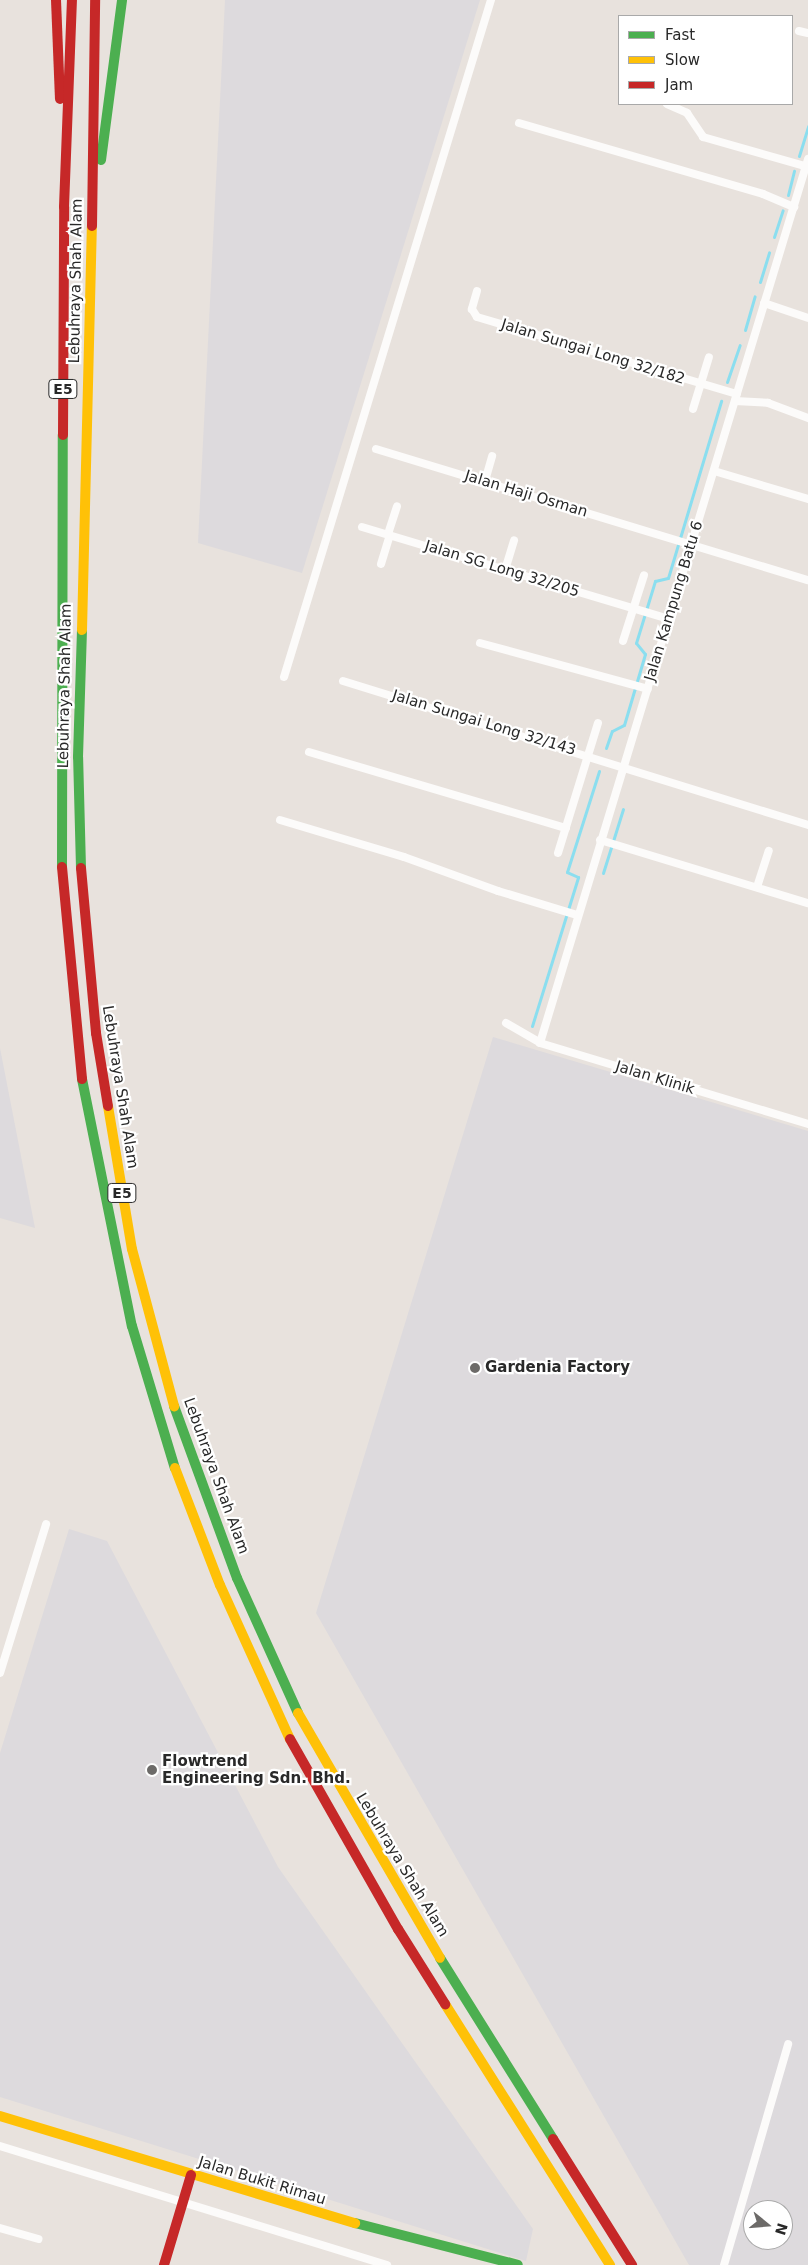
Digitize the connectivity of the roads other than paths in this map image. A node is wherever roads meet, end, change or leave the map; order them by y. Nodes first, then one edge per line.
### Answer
1 (56, 0) edge
2 (72, 0) edge
3 (95, 0) edge
4 (122, 0) edge
5 (491, 0) edge
6 (799, 31) dead end
7 (808, 33) edge
8 (669, 105) edge
9 (519, 123) dead end
10 (807, 165) edge
11 (64, 207) junction
12 (794, 207) junction
13 (92, 236) junction
14 (476, 291) dead end
15 (764, 303) junction
16 (808, 318) edge
17 (709, 356) dead end
18 (701, 384) junction
19 (736, 398) junction
20 (693, 410) dead end
21 (808, 418) edge
22 (376, 449) dead end
23 (492, 456) dead end
24 (714, 471) junction
25 (485, 481) junction
26 (808, 499) edge
27 (397, 506) dead end
28 (362, 527) dead end
29 (389, 535) junction
30 (514, 540) dead end
31 (689, 544) junction
32 (381, 564) dead end
33 (505, 570) junction
34 (644, 575) dead end
35 (806, 577) edge
36 (634, 608) junction
37 (669, 620) junction
38 (623, 641) dead end
39 (480, 643) dead end
40 (284, 677) dead end
41 (343, 681) dead end
42 (648, 689) junction
43 (598, 723) dead end
44 (310, 752) dead end
45 (589, 754) junction
46 (624, 768) junction
47 (280, 820) dead end
48 (808, 825) edge
49 (566, 828) junction
50 (603, 841) junction
51 (769, 851) dead end
52 (558, 853) dead end
53 (757, 887) junction
54 (808, 903) edge
55 (577, 915) junction
56 (506, 1023) dead end
57 (540, 1043) junction
58 (808, 1124) edge
59 (46, 1524) dead end
60 (0, 1673) edge
61 (788, 2044) dead end
62 (0, 2116) edge
63 (0, 2146) edge
64 (191, 2175) junction
65 (183, 2202) junction
66 (0, 2228) edge
67 (38, 2239) dead end
68 (164, 2265) edge
69 (387, 2265) edge
70 (518, 2265) edge
71 (610, 2265) edge
72 (632, 2265) edge
73 (724, 2265) edge

1 - 11 main road
2 - 11 main road, Lebuhraya Shah Alam / E5
3 - 13 main road, Lebuhraya Shah Alam / E5
4 - 13 main road
5 - 40 street
6 - 7 street
8 - 10 street
9 - 12 street
10 - 12 street, Jalan Kampung Batu 6
11 - 71 main road, Lebuhraya Shah Alam / E5
12 - 15 street, Jalan Kampung Batu 6
13 - 72 main road, Lebuhraya Shah Alam / E5
14 - 18 street, Jalan Sungai Long 32/182
15 - 16 street
15 - 19 street, Jalan Kampung Batu 6
17 - 18 street
18 - 19 street, Jalan Sungai Long 32/182
18 - 20 street
19 - 21 street, Jalan Sungai Long 32/182
19 - 24 street, Jalan Kampung Batu 6
22 - 25 street, Jalan Haji Osman
23 - 25 street
24 - 26 street
24 - 31 street, Jalan Kampung Batu 6
25 - 31 street, Jalan Haji Osman
27 - 29 street
28 - 29 street, Jalan SG Long 32/205
29 - 32 street
29 - 33 street, Jalan SG Long 32/205
30 - 33 street
31 - 35 street, Jalan Haji Osman
31 - 37 street, Jalan Kampung Batu 6
33 - 36 street, Jalan SG Long 32/205
34 - 36 street
36 - 37 street, Jalan SG Long 32/205
36 - 38 street
37 - 42 street, Jalan Kampung Batu 6
39 - 42 street
41 - 45 street, Jalan Sungai Long 32/143
42 - 46 street, Jalan Kampung Batu 6
43 - 45 street
44 - 49 street
45 - 46 street, Jalan Sungai Long 32/143
45 - 49 street
46 - 48 street, Jalan Sungai Long 32/143
46 - 50 street, Jalan Kampung Batu 6
47 - 55 street
49 - 52 street
50 - 53 street
50 - 55 street, Jalan Kampung Batu 6
51 - 53 street
53 - 54 street
55 - 57 street, Jalan Kampung Batu 6
56 - 57 street, Jalan Klinik
57 - 58 street, Jalan Klinik
59 - 60 street
61 - 73 street
62 - 64 main road, Jalan Bukit Rimau
63 - 65 street
64 - 65 main road
64 - 70 main road, Jalan Bukit Rimau
65 - 68 main road
65 - 69 street
66 - 67 street

